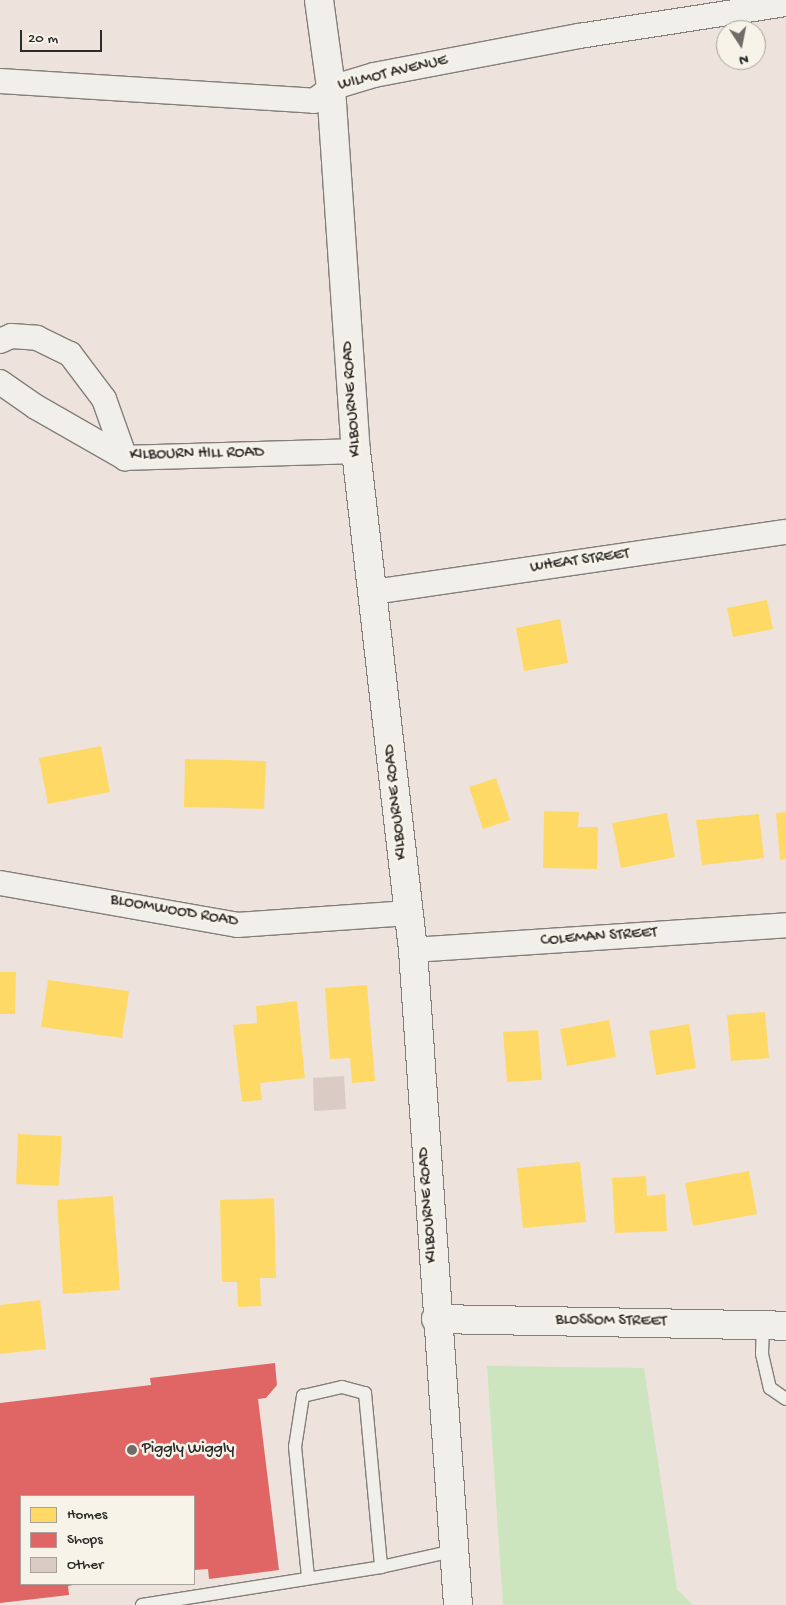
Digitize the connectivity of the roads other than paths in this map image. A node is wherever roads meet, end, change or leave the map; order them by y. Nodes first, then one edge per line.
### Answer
1 (319, 0) edge
2 (786, 4) edge
3 (0, 81) edge
4 (331, 88) junction
5 (0, 342) edge
6 (0, 382) edge
7 (356, 451) junction
8 (125, 458) junction
9 (786, 532) edge
10 (374, 592) junction
11 (0, 883) edge
12 (409, 913) junction
13 (786, 925) edge
14 (413, 950) junction
15 (436, 1319) junction
16 (774, 1325) edge
17 (786, 1399) edge
18 (453, 1552) junction
19 (381, 1566) junction
20 (308, 1576) junction
21 (175, 1602) edge
22 (142, 1605) edge
23 (458, 1605) edge

1 - 4 street, KILBOURNE ROAD
2 - 4 street, WILMOT AVENUE
3 - 4 street, WILMOT AVENUE
4 - 7 street, KILBOURNE ROAD
5 - 8 street
6 - 8 street, KILBOURN HILL ROAD
7 - 8 street, KILBOURN HILL ROAD
7 - 10 street, KILBOURNE ROAD
9 - 10 street, WHEAT STREET
10 - 12 street, KILBOURNE ROAD
11 - 12 street, BLOOMWOOD ROAD
12 - 14 street, KILBOURNE ROAD
13 - 14 street, COLEMAN STREET
14 - 15 street, KILBOURNE ROAD
15 - 16 street, BLOSSOM STREET
15 - 18 street, KILBOURNE ROAD
16 - 17 lane
18 - 19 lane
18 - 23 street, KILBOURNE ROAD
19 - 20 lane
19 - 20 lane
20 - 21 lane
21 - 22 lane

